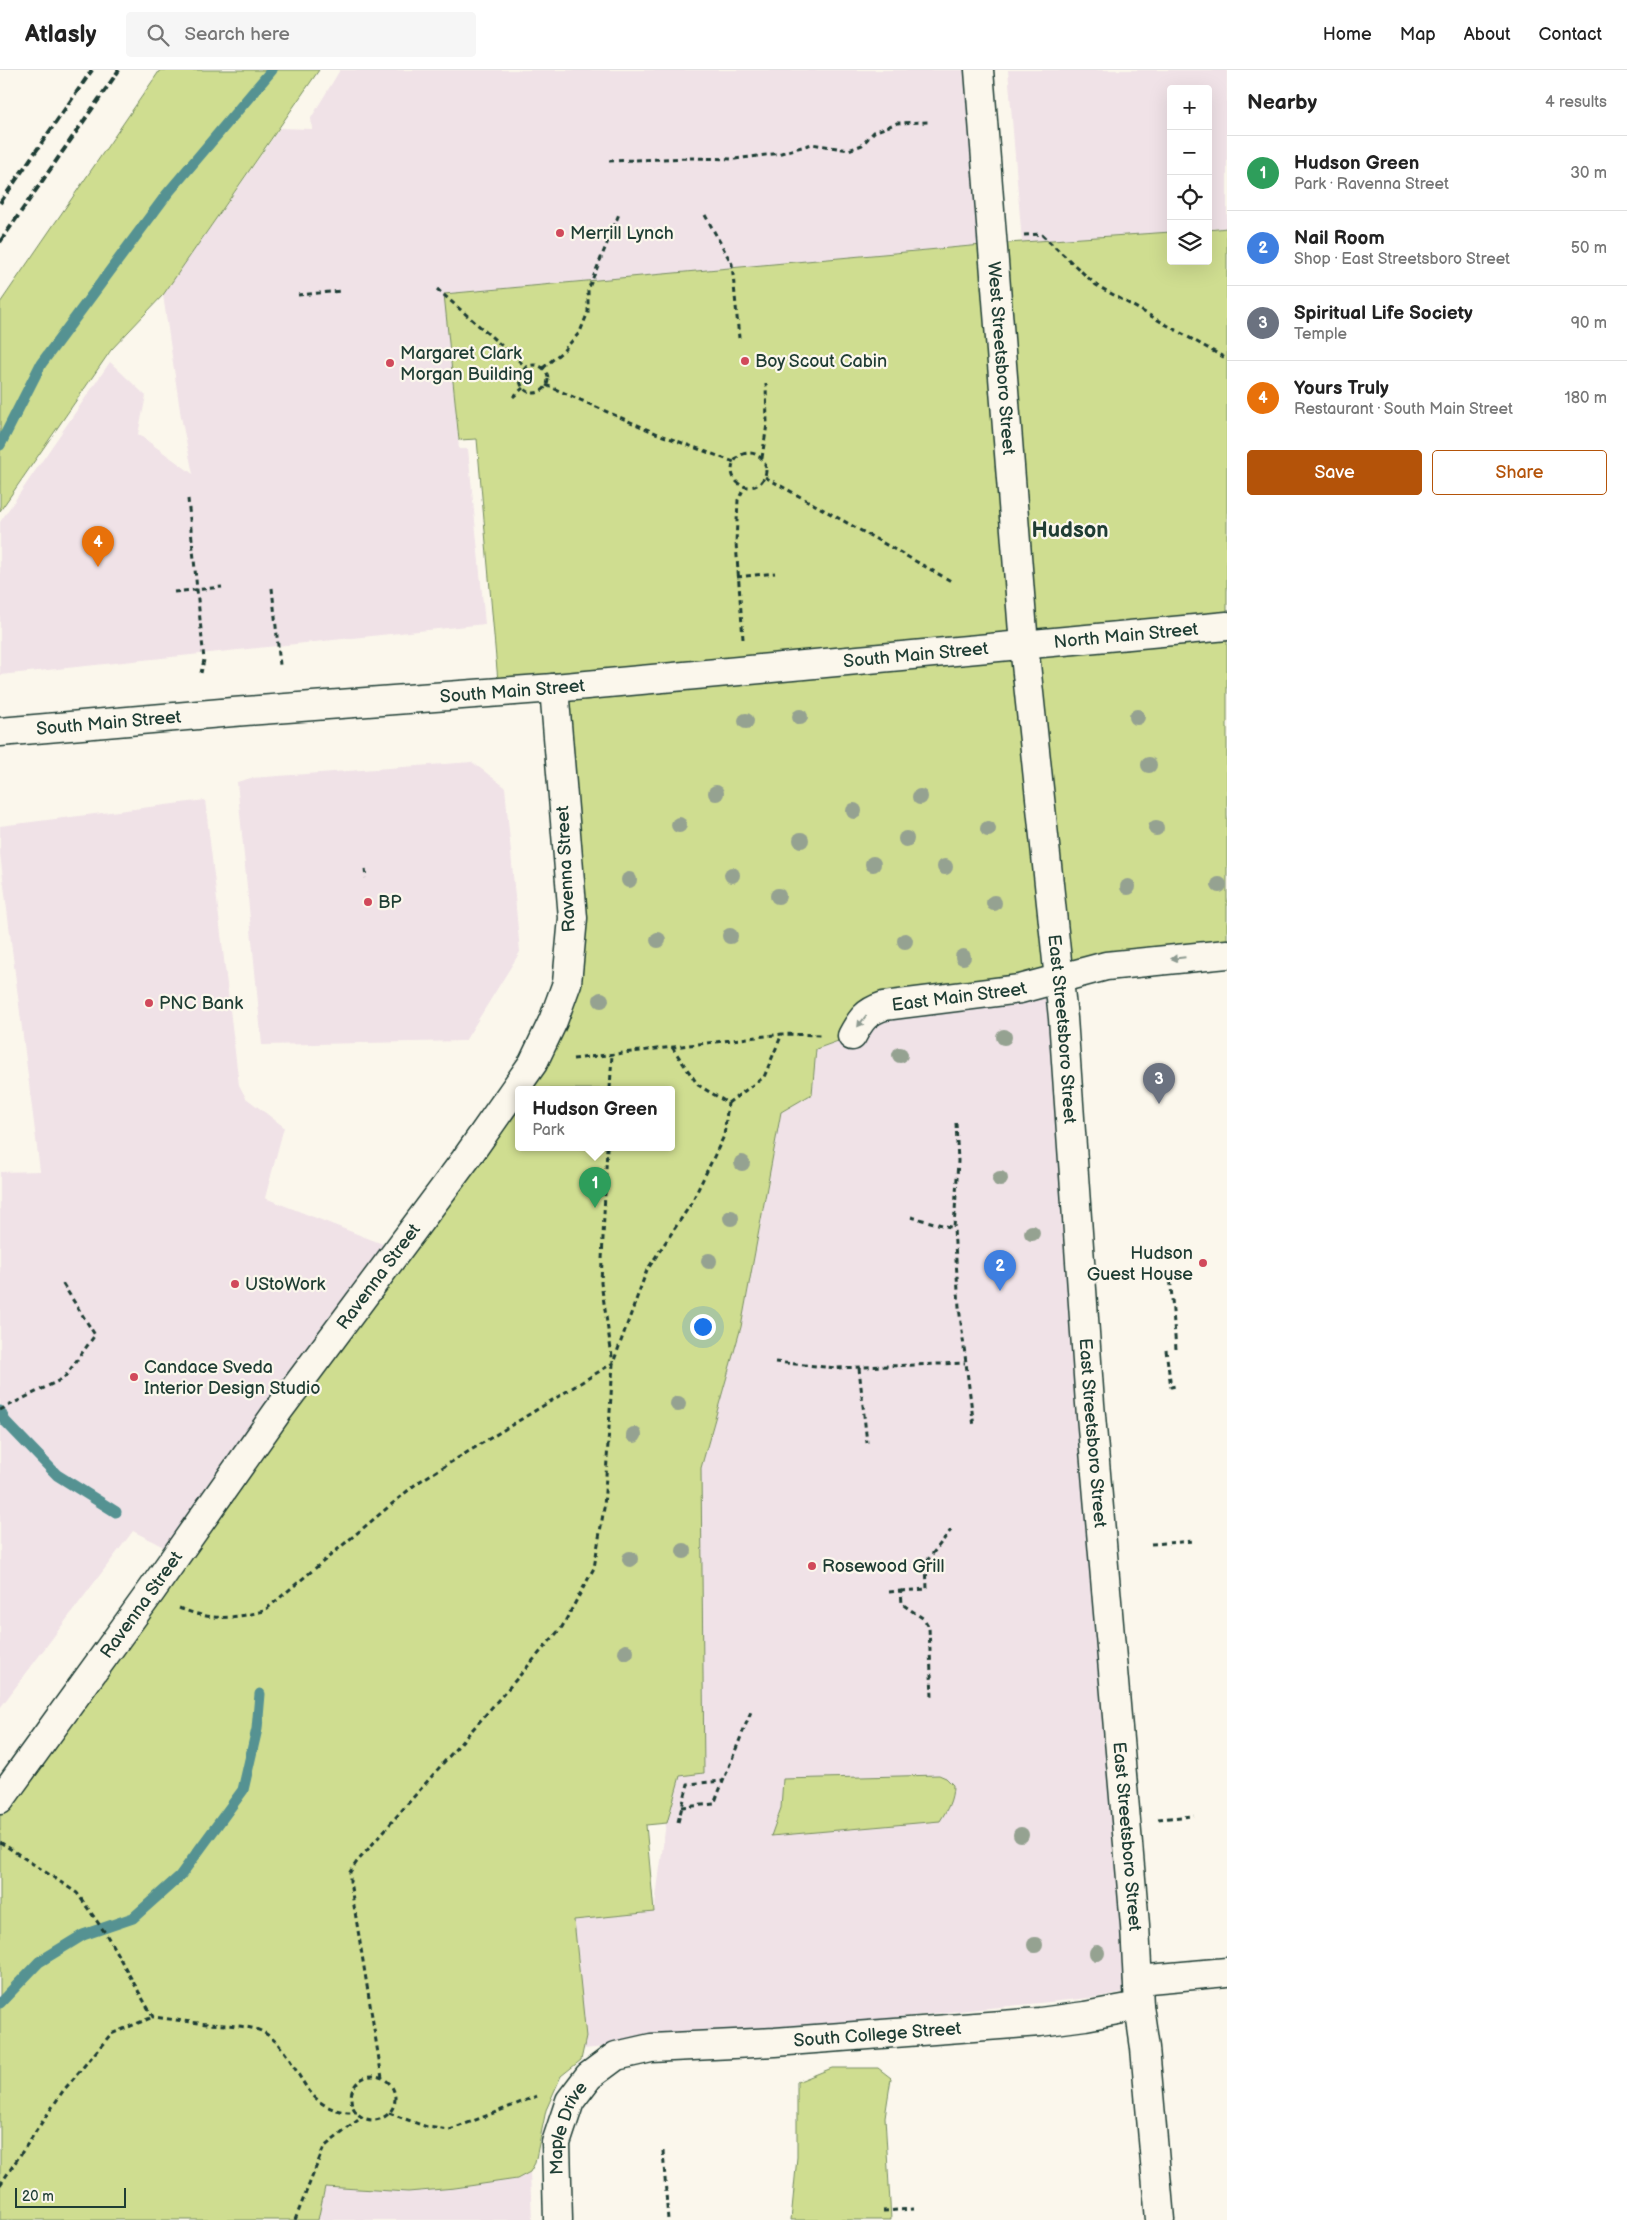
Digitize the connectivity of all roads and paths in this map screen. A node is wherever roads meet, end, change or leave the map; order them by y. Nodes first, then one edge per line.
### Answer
1 (979, 70) edge
2 (930, 122) dead end
3 (609, 161) dead end
4 (618, 214) dead end
5 (704, 216) dead end
6 (992, 236) junction
7 (437, 289) dead end
8 (341, 291) dead end
9 (298, 295) dead end
10 (739, 338) dead end
11 (1227, 359) edge
12 (526, 367) junction
13 (543, 368) junction
14 (766, 384) dead end
15 (546, 385) junction
16 (523, 388) junction
17 (513, 397) dead end
18 (762, 458) junction
19 (734, 462) junction
20 (765, 477) junction
21 (745, 486) junction
22 (188, 499) dead end
23 (775, 573) dead end
24 (737, 577) junction
25 (951, 581) dead end
26 (222, 587) dead end
27 (272, 588) dead end
28 (197, 590) junction
29 (174, 592) dead end
30 (1227, 626) edge
31 (1024, 645) junction
32 (280, 665) dead end
33 (746, 671) junction
34 (201, 673) dead end
35 (554, 688) junction
36 (0, 732) edge
37 (366, 869) dead end
38 (366, 878) dead end
39 (1227, 954) edge
40 (1060, 978) junction
41 (782, 1034) junction
42 (852, 1036) joint
43 (672, 1047) junction
44 (612, 1054) junction
45 (533, 1063) junction
46 (517, 1086) edge
47 (610, 1086) edge
48 (515, 1089) edge
49 (728, 1103) junction
50 (956, 1123) dead end
51 (608, 1151) edge
52 (911, 1217) dead end
53 (954, 1228) junction
54 (1180, 1273) dead end
55 (61, 1281) dead end
56 (1176, 1349) dead end
57 (1166, 1350) dead end
58 (775, 1362) dead end
59 (613, 1363) junction
60 (965, 1363) junction
61 (859, 1368) junction
62 (1176, 1386) dead end
63 (0, 1410) edge
64 (974, 1427) dead end
65 (867, 1443) dead end
66 (951, 1530) dead end
67 (1195, 1541) dead end
68 (1152, 1544) dead end
69 (152, 1590) junction
70 (901, 1591) junction
71 (889, 1592) dead end
72 (932, 1697) dead end
73 (752, 1709) dead end
74 (723, 1781) junction
75 (0, 1800) edge
76 (682, 1807) junction
77 (678, 1822) dead end
78 (0, 1842) edge
79 (1227, 1972) edge
80 (1139, 1993) junction
81 (153, 2017) junction
82 (616, 2056) joint
83 (588, 2076) junction
84 (382, 2078) junction
85 (357, 2112) junction
86 (389, 2113) junction
87 (362, 2116) junction
88 (663, 2151) dead end
89 (0, 2185) edge
90 (914, 2209) dead end
91 (883, 2211) dead end
92 (295, 2220) edge
93 (558, 2220) edge
94 (668, 2220) edge
95 (1160, 2220) edge

1 - 6 main road, West Streetsboro Street
2 - 3 path
4 - 13 path
5 - 10 path
6 - 11 path
6 - 31 main road, West Streetsboro Street
7 - 12 path
8 - 9 path
12 - 13 path
12 - 16 path
13 - 15 path
14 - 18 path
15 - 16 path
15 - 19 path
16 - 17 path
18 - 19 path
18 - 20 path
19 - 21 path
20 - 21 path
20 - 25 path
21 - 24 path
22 - 28 path
23 - 24 path
24 - 33 path
26 - 28 path
27 - 32 path
28 - 29 path
28 - 34 path
30 - 31 main road, North Main Street
31 - 33 main road, South Main Street
31 - 40 main road, East Streetsboro Street
33 - 35 main road, South Main Street
35 - 36 main road, South Main Street
35 - 45 main road, Ravenna Street
37 - 38 path
39 -> 40 main road, East Main Street
40 -> 42 main road, East Main Street
40 - 80 main road, East Streetsboro Street
41 - 42 path
41 - 43 path
41 - 49 path
43 - 44 path
43 - 49 path
44 - 45 path
44 - 47 path
45 - 46 main road, Ravenna Street
48 - 69 main road, Ravenna Street
49 - 59 path
50 - 53 path
51 - 59 path
52 - 53 path
53 - 60 path
54 - 56 path
55 - 63 path
57 - 62 path
58 - 61 path
59 - 69 path
59 - 84 path
60 - 61 path
60 - 64 path
61 - 65 path
66 - 70 path
67 - 68 path
69 - 75 main road, Ravenna Street
70 - 71 path
70 - 72 path
73 - 74 path
74 - 76 path
74 - 76 path
76 - 77 path
78 - 81 path
79 - 80 main road, South College Street
80 - 82 main road, South College Street
80 - 95 main road, East Streetsboro Street
81 - 85 path
81 - 89 path
82 - 83 main road, Maple Drive
83 - 86 path
83 - 93 main road, Maple Drive
84 - 85 path
84 - 86 path
85 - 87 path
86 - 87 path
87 - 92 path
88 - 94 path
90 - 91 path

